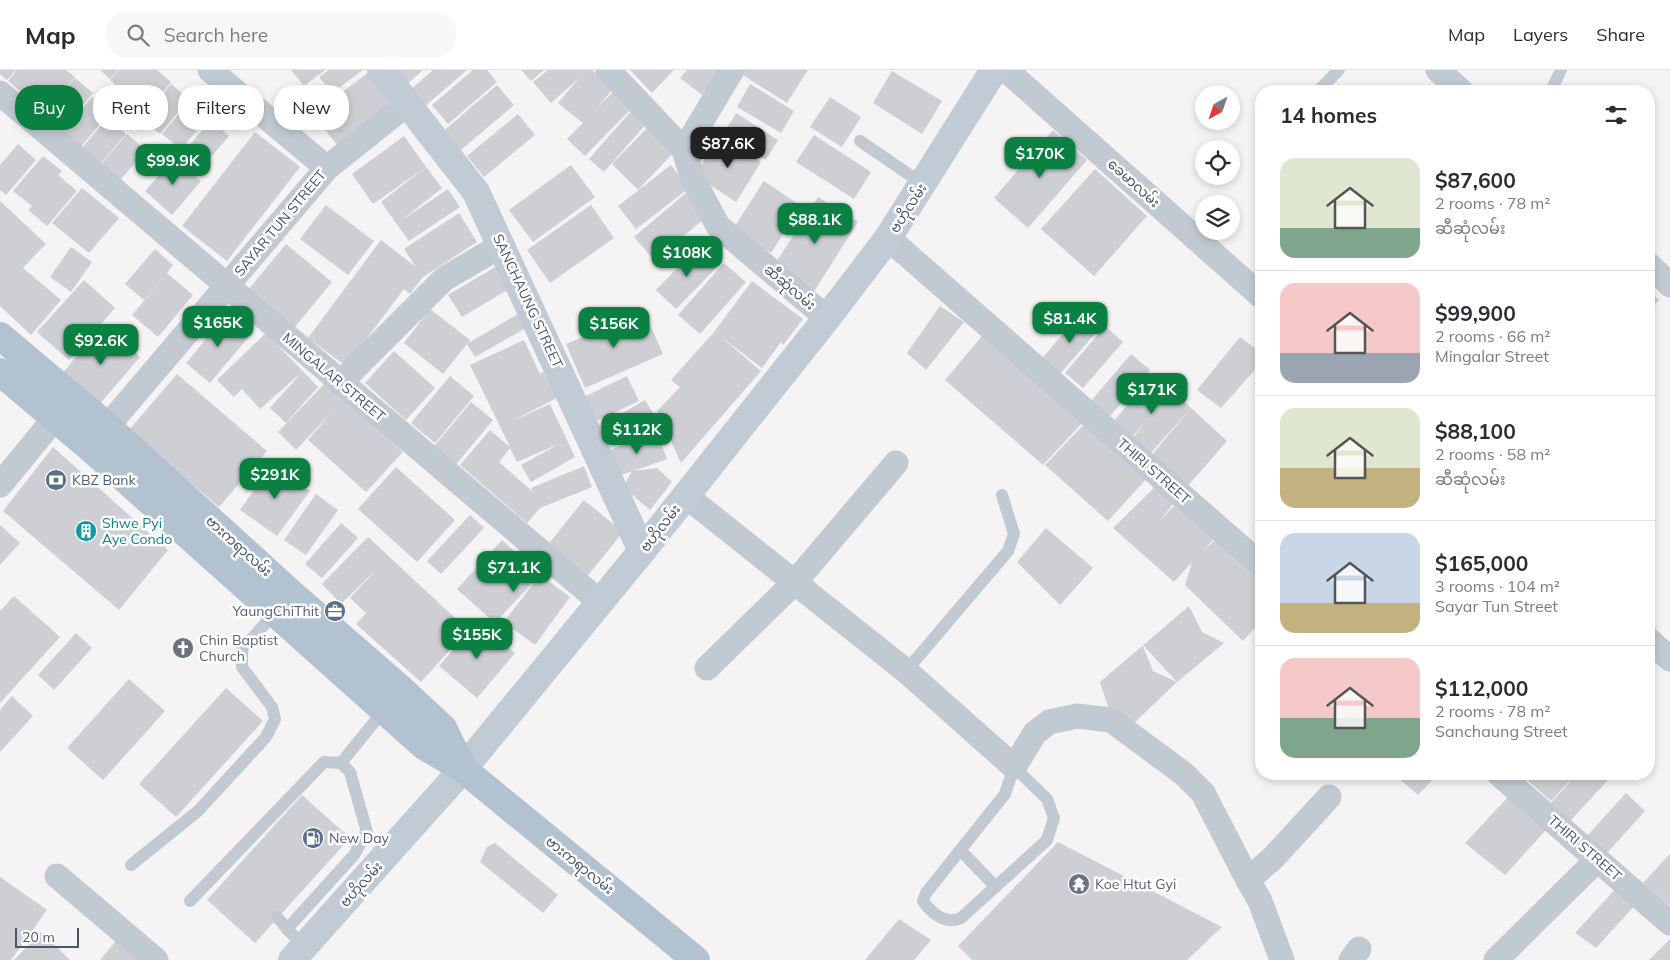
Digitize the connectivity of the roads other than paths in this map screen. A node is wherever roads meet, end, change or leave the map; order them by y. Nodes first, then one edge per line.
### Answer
1 (210, 70) edge
2 (381, 70) edge
3 (608, 70) edge
4 (732, 70) edge
5 (994, 70) edge
6 (1006, 70) edge
7 (1339, 70) edge
8 (1438, 70) edge
9 (1561, 70) edge
10 (1324, 85) edge
11 (1454, 85) edge
12 (1554, 85) edge
13 (0, 93) edge
14 (407, 104) junction
15 (860, 141) dead end
16 (684, 150) junction
17 (327, 168) junction
18 (923, 184) junction
19 (888, 238) junction
20 (502, 245) junction
21 (1655, 271) edge
22 (1670, 285) edge
23 (226, 287) junction
24 (1255, 291) edge
25 (827, 318) junction
26 (0, 336) edge
27 (0, 372) edge
28 (340, 383) junction
29 (73, 396) junction
30 (56, 418) junction
31 (106, 426) junction
32 (89, 447) junction
33 (896, 463) dead end
34 (0, 485) edge
35 (1002, 495) dead end
36 (686, 496) junction
37 (642, 551) junction
38 (1255, 560) edge
39 (795, 582) junction
40 (600, 602) junction
41 (284, 603) junction
42 (1655, 645) edge
43 (1670, 659) edge
44 (707, 668) dead end
45 (906, 671) junction
46 (384, 710) junction
47 (341, 763) junction
48 (1014, 767) junction
49 (463, 769) junction
50 (1506, 780) edge
51 (1329, 797) dead end
52 (961, 851) junction
53 (1597, 860) junction
54 (131, 865) dead end
55 (57, 876) dead end
56 (1248, 880) junction
57 (996, 887) junction
58 (190, 901) dead end
59 (278, 917) dead end
60 (1670, 923) edge
61 (294, 945) edge
62 (156, 960) edge
63 (696, 960) edge
64 (1282, 960) edge
65 (1496, 960) edge

1 - 17 street
2 - 14 main road, SANCHAUNG STREET
3 - 16 street, ဆီဆုံလမ်း
4 - 16 street
5 - 18 main road, ဗဟိုလမ်း
6 - 24 street, ခေမာလမ်း
7 - 10 lane
8 - 11 street
9 - 12 lane
13 - 23 street, MINGALAR STREET
14 - 17 street, SAYAR TUN STREET
14 - 20 main road, SANCHAUNG STREET
15 - 18 lane
16 - 25 street, ဆီဆုံလမ်း
17 - 23 street, SAYAR TUN STREET
18 - 19 main road, ဗဟိုလမ်း
19 - 25 main road, ဗဟိုလမ်း
19 - 38 street, THIRI STREET
20 - 28 street
20 - 37 main road, SANCHAUNG STREET
21 - 22 street
23 - 28 street, MINGALAR STREET
23 - 31 street, SAYAR TUN STREET
25 - 36 main road, ဗဟိုလမ်း
26 - 29 main road, ဗားကရာလမ်း
27 - 30 main road, ဗားကရာလမ်း
28 - 40 street, MINGALAR STREET
29 - 30 street
29 - 31 main road, ဗားကရာလမ်း
30 - 32 main road, ဗားကရာလမ်း
30 - 34 street
31 - 32 street, SAYAR TUN STREET
31 - 41 main road, ဗားကရာလမ်း
32 - 41 main road, ဗားကရာလမ်း
33 - 39 street
35 - 45 lane
36 - 37 main road, ဗဟိုလမ်း
36 - 39 street
37 - 40 main road, ဗဟိုလမ်း
39 - 44 street
39 - 45 street
40 - 49 main road, ဗဟိုလမ်း
41 - 46 main road, ဗားကရာလမ်း
41 - 49 main road, ဗားကရာလမ်း
41 - 54 lane
42 - 43 street
45 - 48 street
46 - 47 lane
46 - 49 main road, ဗားကရာလမ်း
47 - 58 lane
47 - 61 lane
48 - 52 lane
48 - 56 street
48 - 57 lane
49 - 61 main road, ဗဟိုလမ်း
49 - 63 main road, ဗားကရာလမ်း
50 - 53 street, THIRI STREET
51 - 56 street
52 - 57 lane
52 - 57 lane
53 - 60 street, THIRI STREET
53 - 65 street
55 - 62 street
56 - 64 street
59 - 61 lane

